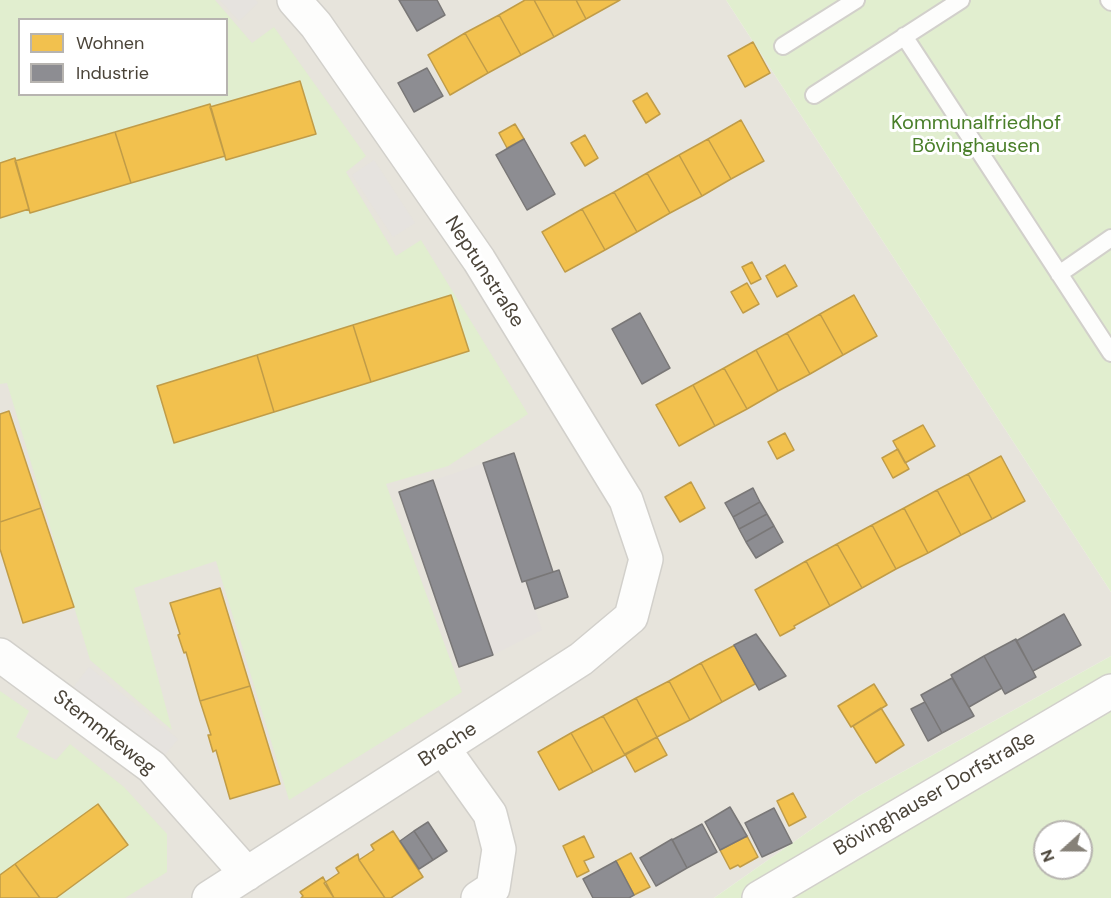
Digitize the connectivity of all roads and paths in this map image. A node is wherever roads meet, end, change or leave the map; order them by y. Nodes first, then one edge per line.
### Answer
1 (294, 0) edge
2 (856, 0) edge
3 (961, 0) edge
4 (904, 36) junction
5 (783, 46) dead end
6 (814, 95) dead end
7 (1111, 238) edge
8 (1059, 274) junction
9 (1111, 353) edge
10 (646, 559) joint
11 (0, 655) edge
12 (1111, 691) edge
13 (443, 748) junction
14 (247, 874) junction
15 (209, 898) edge
16 (478, 898) edge
17 (759, 898) edge

1 - 10 street, Neptunstraße
2 - 5 lane
3 - 4 lane
4 - 6 lane
4 - 8 lane
7 - 8 lane
8 - 9 lane
10 - 13 street, Brache
11 - 14 street, Stemmkeweg
12 - 17 street, Bövinghauser Dorfstraße
13 - 14 street, Brache
13 - 16 street
14 - 15 street, Brache

